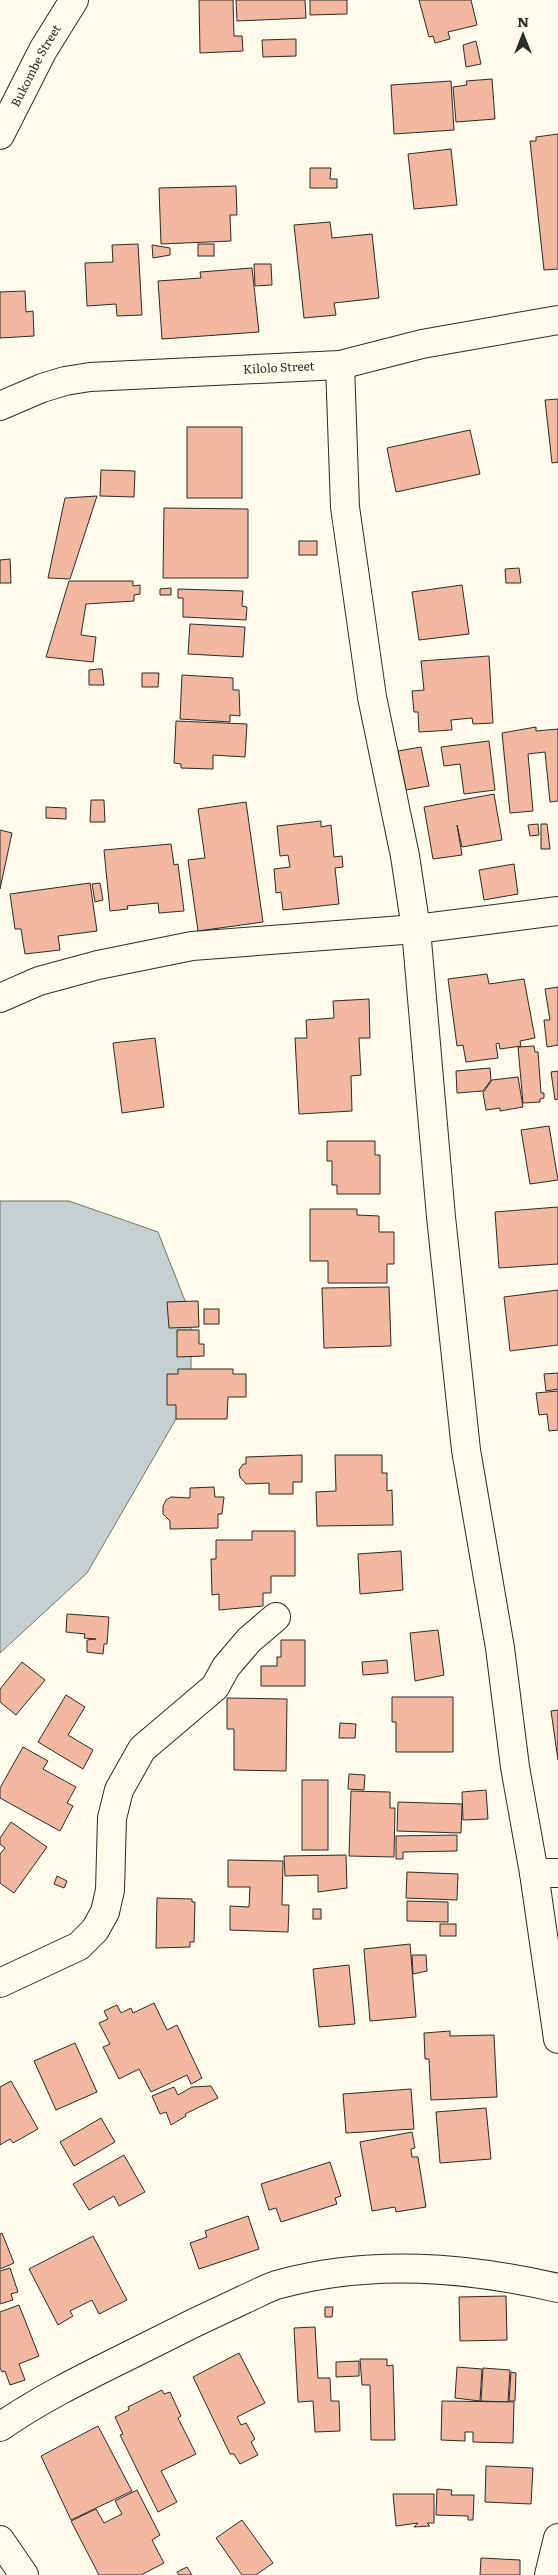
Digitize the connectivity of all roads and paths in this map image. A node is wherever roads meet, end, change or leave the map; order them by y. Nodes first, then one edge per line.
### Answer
1 (74, 0) edge
2 (0, 135) edge
3 (558, 320) edge
4 (340, 365) junction
5 (1, 404) edge
6 (558, 911) edge
7 (416, 929) junction
8 (0, 998) edge
9 (276, 1617) dead end
10 (546, 1873) edge
11 (0, 1983) edge
12 (558, 2039) edge
13 (558, 2288) edge
14 (0, 2427) edge
15 (558, 2538) edge
16 (0, 2540) edge
17 (24, 2575) edge
18 (549, 2575) edge

1 - 2 street, Bukombe Street
3 - 4 street, Kilolo Street
4 - 5 street, Kilolo Street
4 - 7 street
6 - 7 street
7 - 8 street
7 - 10 street
9 - 11 street
10 - 12 street
13 - 14 street
15 - 18 street
16 - 17 street

